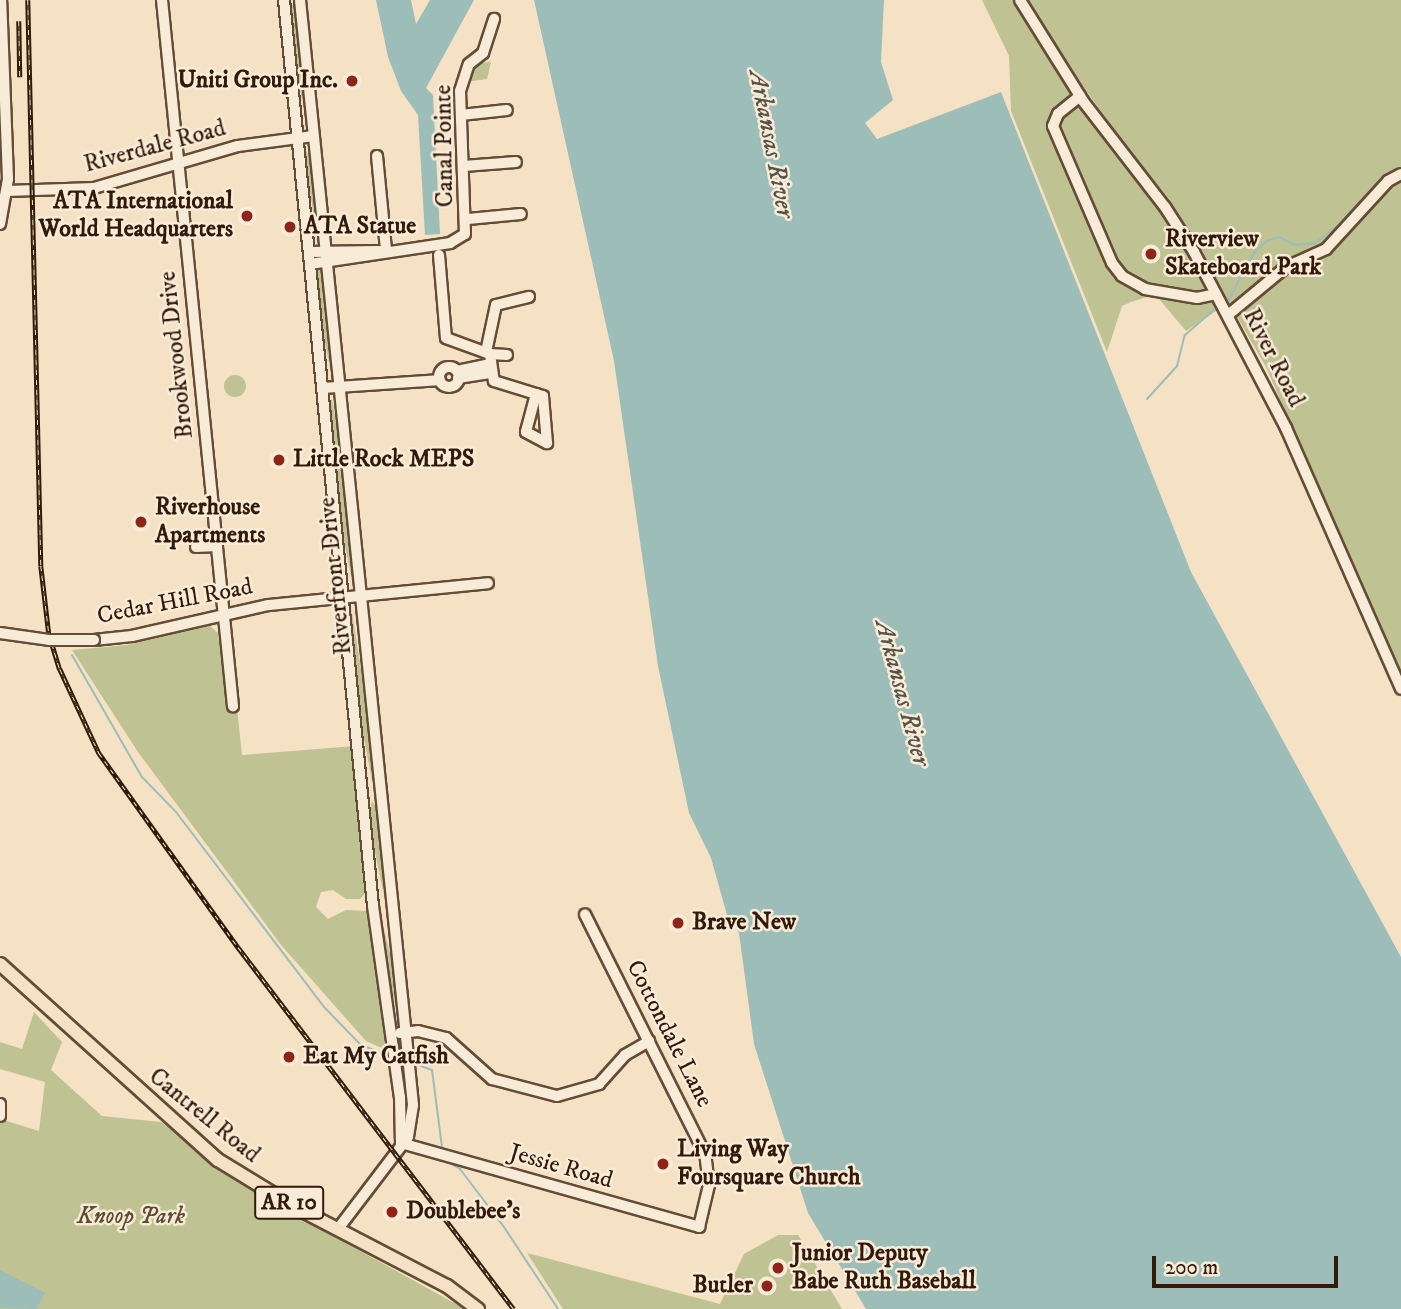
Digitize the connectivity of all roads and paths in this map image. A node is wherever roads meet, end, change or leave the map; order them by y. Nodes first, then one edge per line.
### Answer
1 (1, 0) edge
2 (162, 0) edge
3 (284, 0) edge
4 (300, 0) edge
5 (1020, 0) edge
6 (494, 19) dead end
7 (1080, 96) junction
8 (507, 110) dead end
9 (3, 114) edge
10 (461, 115) junction
11 (313, 136) junction
12 (297, 138) junction
13 (377, 156) dead end
14 (516, 162) dead end
15 (177, 165) junction
16 (464, 166) junction
17 (1401, 174) edge
18 (7, 191) junction
19 (521, 214) dead end
20 (468, 219) junction
21 (0, 224) edge
22 (325, 250) junction
23 (383, 251) junction
24 (309, 252) junction
25 (439, 255) dead end
26 (326, 262) junction
27 (310, 264) junction
28 (1216, 294) junction
29 (528, 297) dead end
30 (1228, 315) junction
31 (508, 355) dead end
32 (489, 361) junction
33 (338, 387) junction
34 (324, 388) junction
35 (536, 394) dead end
36 (196, 547) dead end
37 (216, 547) junction
38 (488, 583) dead end
39 (359, 596) junction
40 (344, 597) junction
41 (224, 612) junction
42 (0, 633) edge
43 (1401, 689) edge
44 (233, 706) dead end
45 (585, 914) dead end
46 (0, 964) edge
47 (404, 1032) junction
48 (391, 1034) junction
49 (649, 1041) junction
50 (0, 1104) edge
51 (0, 1116) edge
52 (401, 1143) junction
53 (702, 1215) joint
54 (338, 1229) junction
55 (478, 1309) edge

1 - 9 street
2 - 15 street, Brookwood Drive
3 - 12 street, Riverfront Drive
4 - 11 street, Riverfront Drive
5 - 7 street, River Road
6 - 10 street, Canal Pointe
7 - 28 street, River Road
7 - 28 street
8 - 10 street
9 - 18 street
10 - 16 street, Canal Pointe
11 - 12 street, Riverdale Road
11 - 22 street, Riverfront Drive
12 - 15 street, Riverdale Road
12 - 24 street, Riverfront Drive
13 - 23 street
14 - 16 street
15 - 18 street, Riverdale Road
15 - 37 street, Brookwood Drive
16 - 20 street, Canal Pointe
17 - 30 street
18 - 21 street
19 - 20 street
20 - 23 street, Canal Pointe
22 - 23 street, Canal Pointe
22 - 24 street, Canal Pointe
22 - 26 street, Riverfront Drive
23 - 26 street, Canal Pointe
24 - 27 street, Riverfront Drive
25 - 32 street
26 - 27 street, Canal Pointe
26 - 33 street, Riverfront Drive
27 - 34 street, Riverfront Drive
28 - 30 street, River Road
29 - 32 street
30 - 43 street, River Road
31 - 32 street
32 - 33 street
32 - 35 street
33 - 34 street
33 - 39 street, Riverfront Drive
34 - 40 street, Riverfront Drive
36 - 37 street
37 - 41 street, Brookwood Drive
38 - 39 street, Cedar Hill Road
39 - 40 street, Cedar Hill Road
39 - 47 street, Riverfront Drive
40 - 41 street, Cedar Hill Road
40 - 48 street, Riverfront Drive
41 - 42 street, Cedar Hill Road, bridge
41 - 44 street, Brookwood Drive
45 - 49 street, Cottondale Lane
46 - 54 main road, Cantrell Road / AR 10
47 - 48 street
47 - 49 street
47 - 52 street, Riverfront Drive
48 - 52 street, Riverfront Drive
49 - 53 street, Cottondale Lane
50 - 51 street
52 - 53 street, Jessie Road
52 - 54 street, Riverfront Drive
54 - 55 main road, Cantrell Road / AR 10

